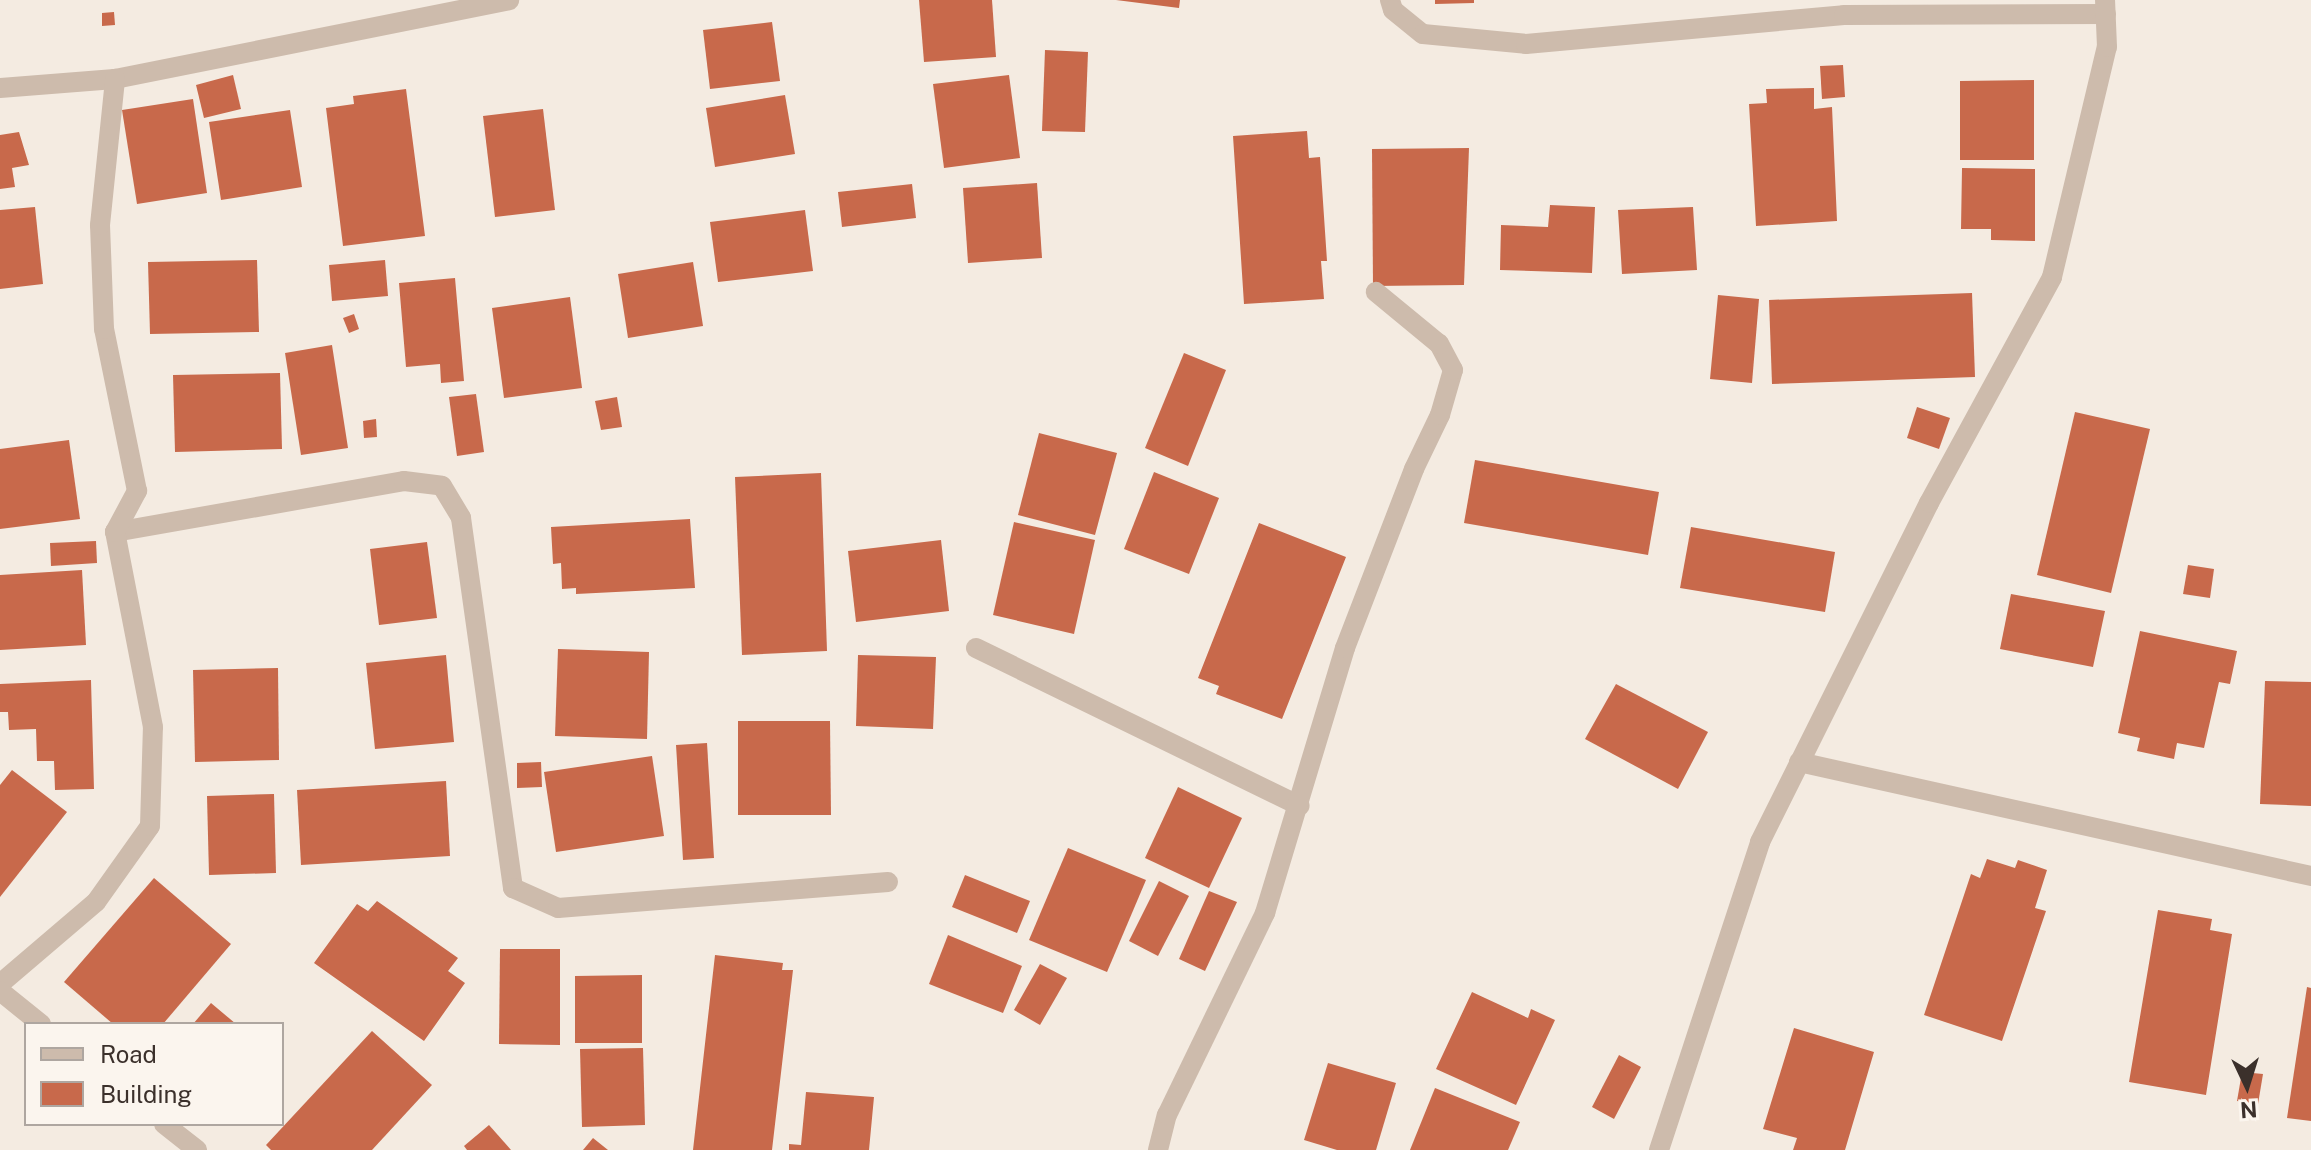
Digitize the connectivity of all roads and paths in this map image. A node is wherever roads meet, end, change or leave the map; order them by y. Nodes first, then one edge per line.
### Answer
1 (509, 0) edge
2 (1390, 0) edge
3 (2106, 7) edge
4 (1840, 8) edge
5 (115, 79) junction
6 (0, 88) edge
7 (1376, 292) dead end
8 (115, 532) junction
9 (976, 648) dead end
10 (1799, 762) junction
11 (1300, 806) junction
12 (2311, 876) edge
13 (888, 882) dead end
14 (0, 984) edge
15 (0, 991) edge
16 (39, 1022) edge
17 (167, 1126) edge
18 (197, 1150) edge
19 (1158, 1150) edge
20 (1659, 1150) edge

1 - 5 street
2 - 4 street
3 - 4 street
3 - 10 street
5 - 6 street
5 - 8 street
7 - 11 street
8 - 13 street
8 - 14 street
9 - 11 street
10 - 12 street
10 - 20 street
11 - 19 street
15 - 16 street
17 - 18 street

